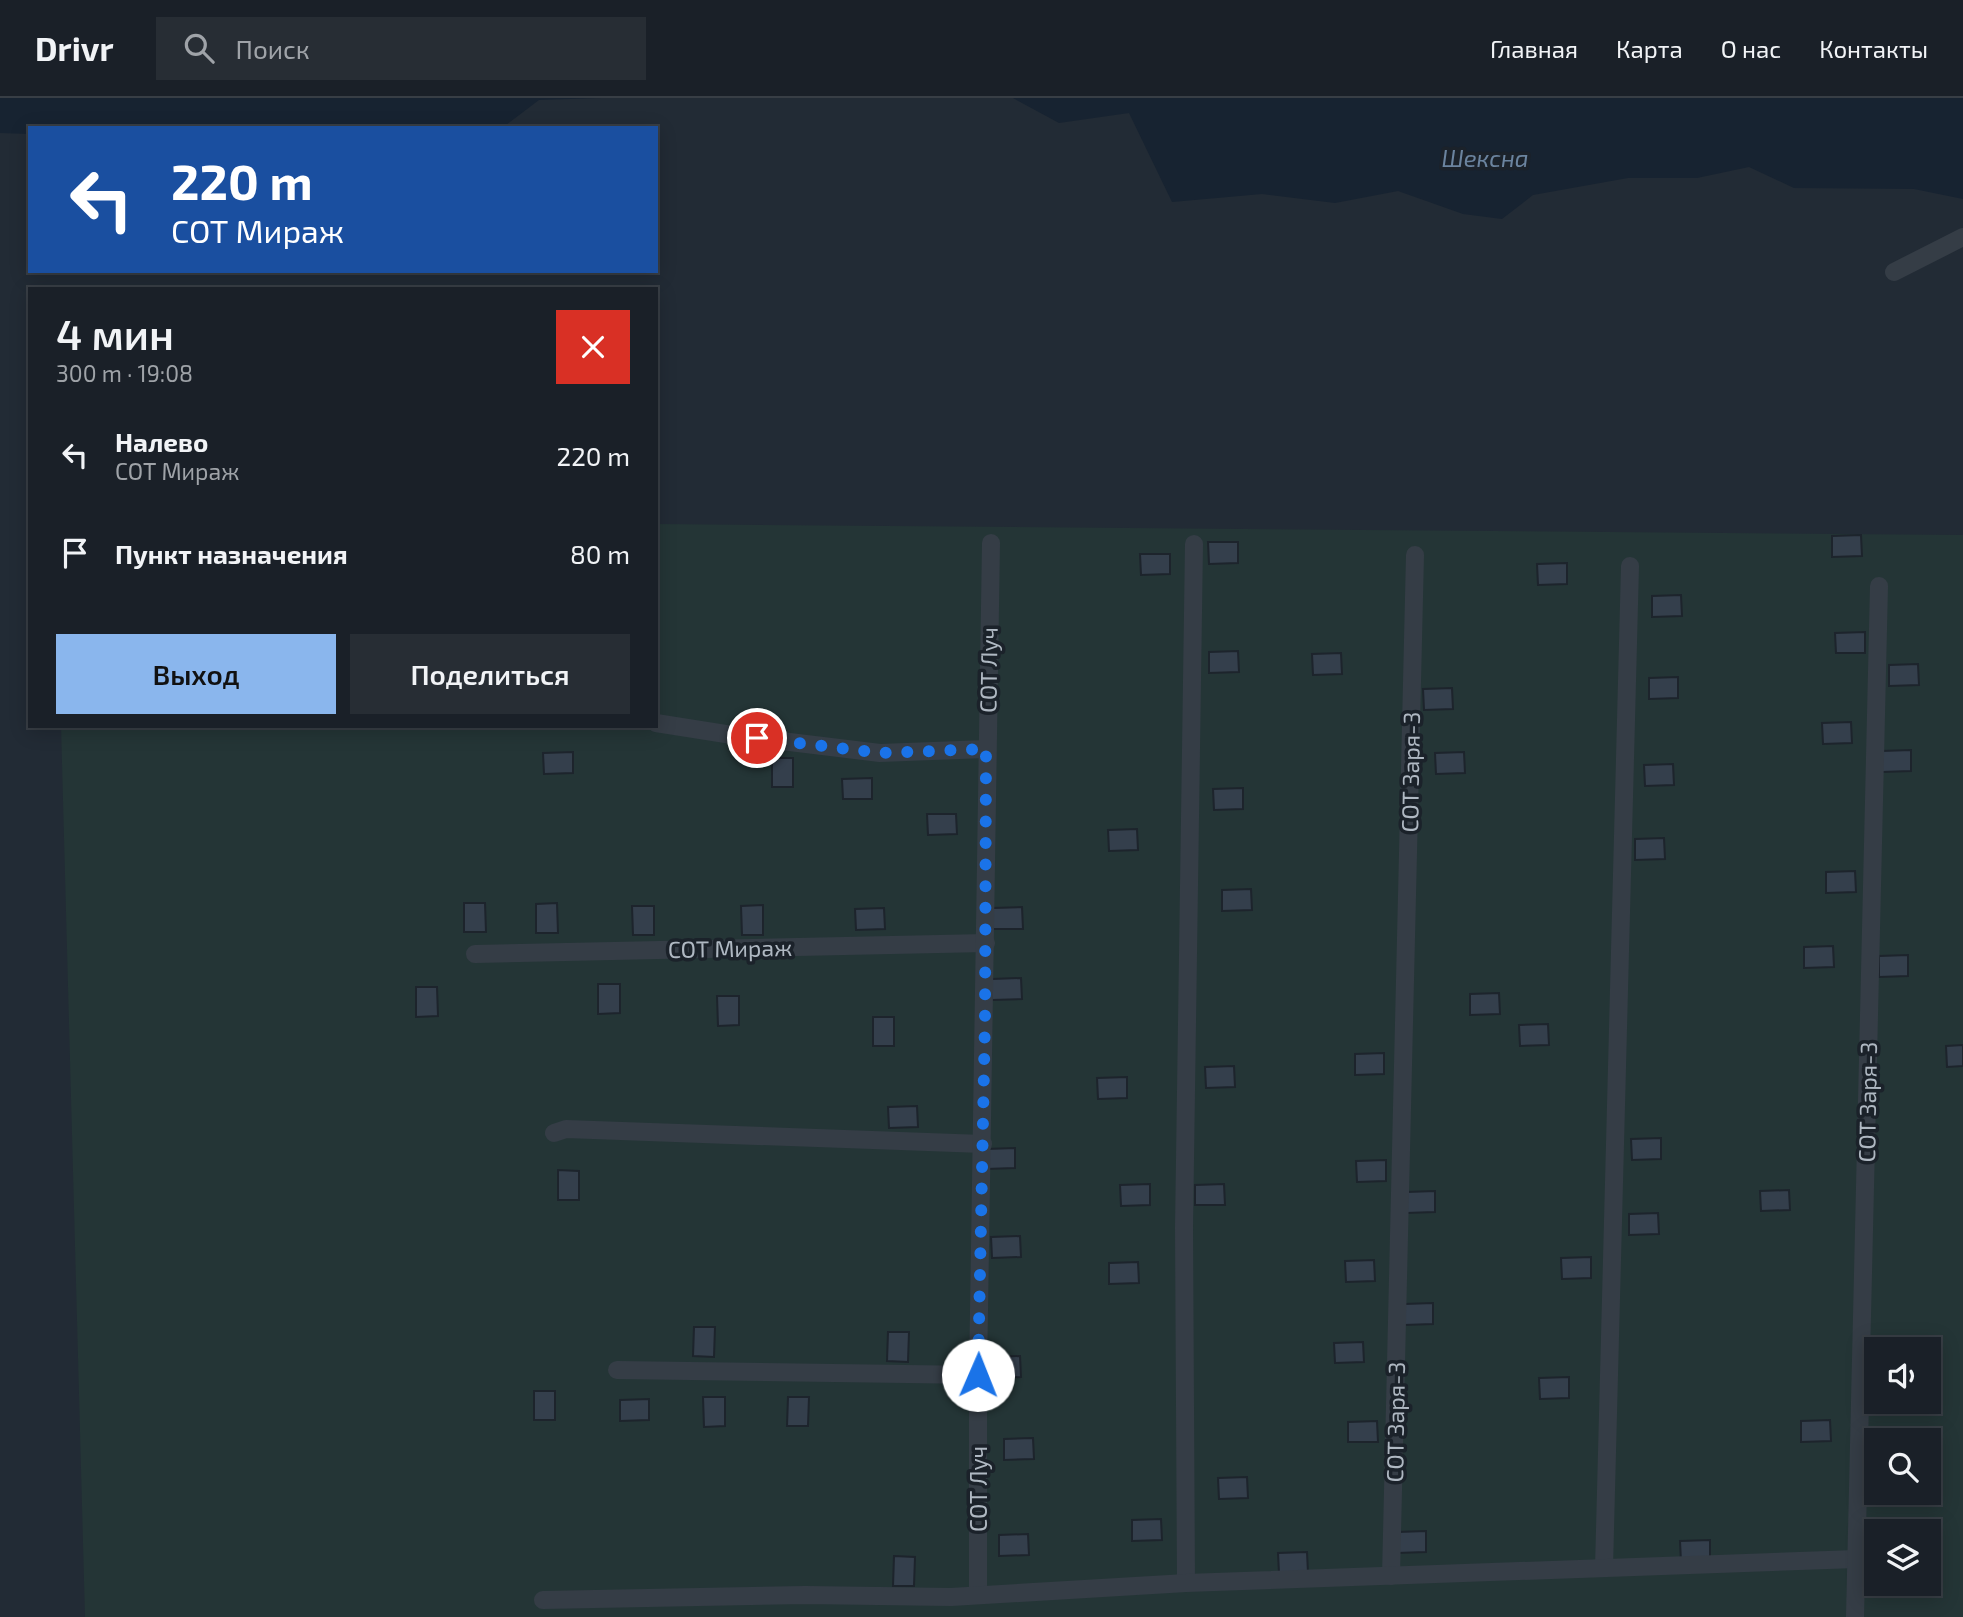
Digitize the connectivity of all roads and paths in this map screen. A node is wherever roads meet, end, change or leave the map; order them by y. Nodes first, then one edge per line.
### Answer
1 (1963, 237) edge
2 (1894, 272) dead end
3 (990, 542) dead end
4 (1194, 544) dead end
5 (1415, 555) dead end
6 (1630, 566) dead end
7 (1879, 586) dead end
8 (658, 723) edge
9 (986, 749) junction
10 (986, 943) junction
11 (475, 954) dead end
12 (554, 1133) dead end
13 (983, 1144) junction
14 (617, 1370) dead end
15 (978, 1375) junction
16 (1856, 1559) junction
17 (1604, 1568) junction
18 (1391, 1576) junction
19 (1186, 1583) junction
20 (978, 1595) junction
21 (543, 1600) dead end
22 (1855, 1617) edge

1 - 2 street
3 - 9 street, СОТ Луч
4 - 19 street
5 - 18 street, СОТ Заря-3
6 - 17 street
7 - 16 street, СОТ Заря-3
8 - 9 street
9 - 10 street, СОТ Луч
10 - 11 street, СОТ Мираж
10 - 13 street, СОТ Луч
12 - 13 street
13 - 15 street, СОТ Луч
14 - 15 street
15 - 20 street, СОТ Луч
16 - 17 street
16 - 22 street, СОТ Заря-3
17 - 18 street
18 - 19 street
19 - 20 street
20 - 21 street

